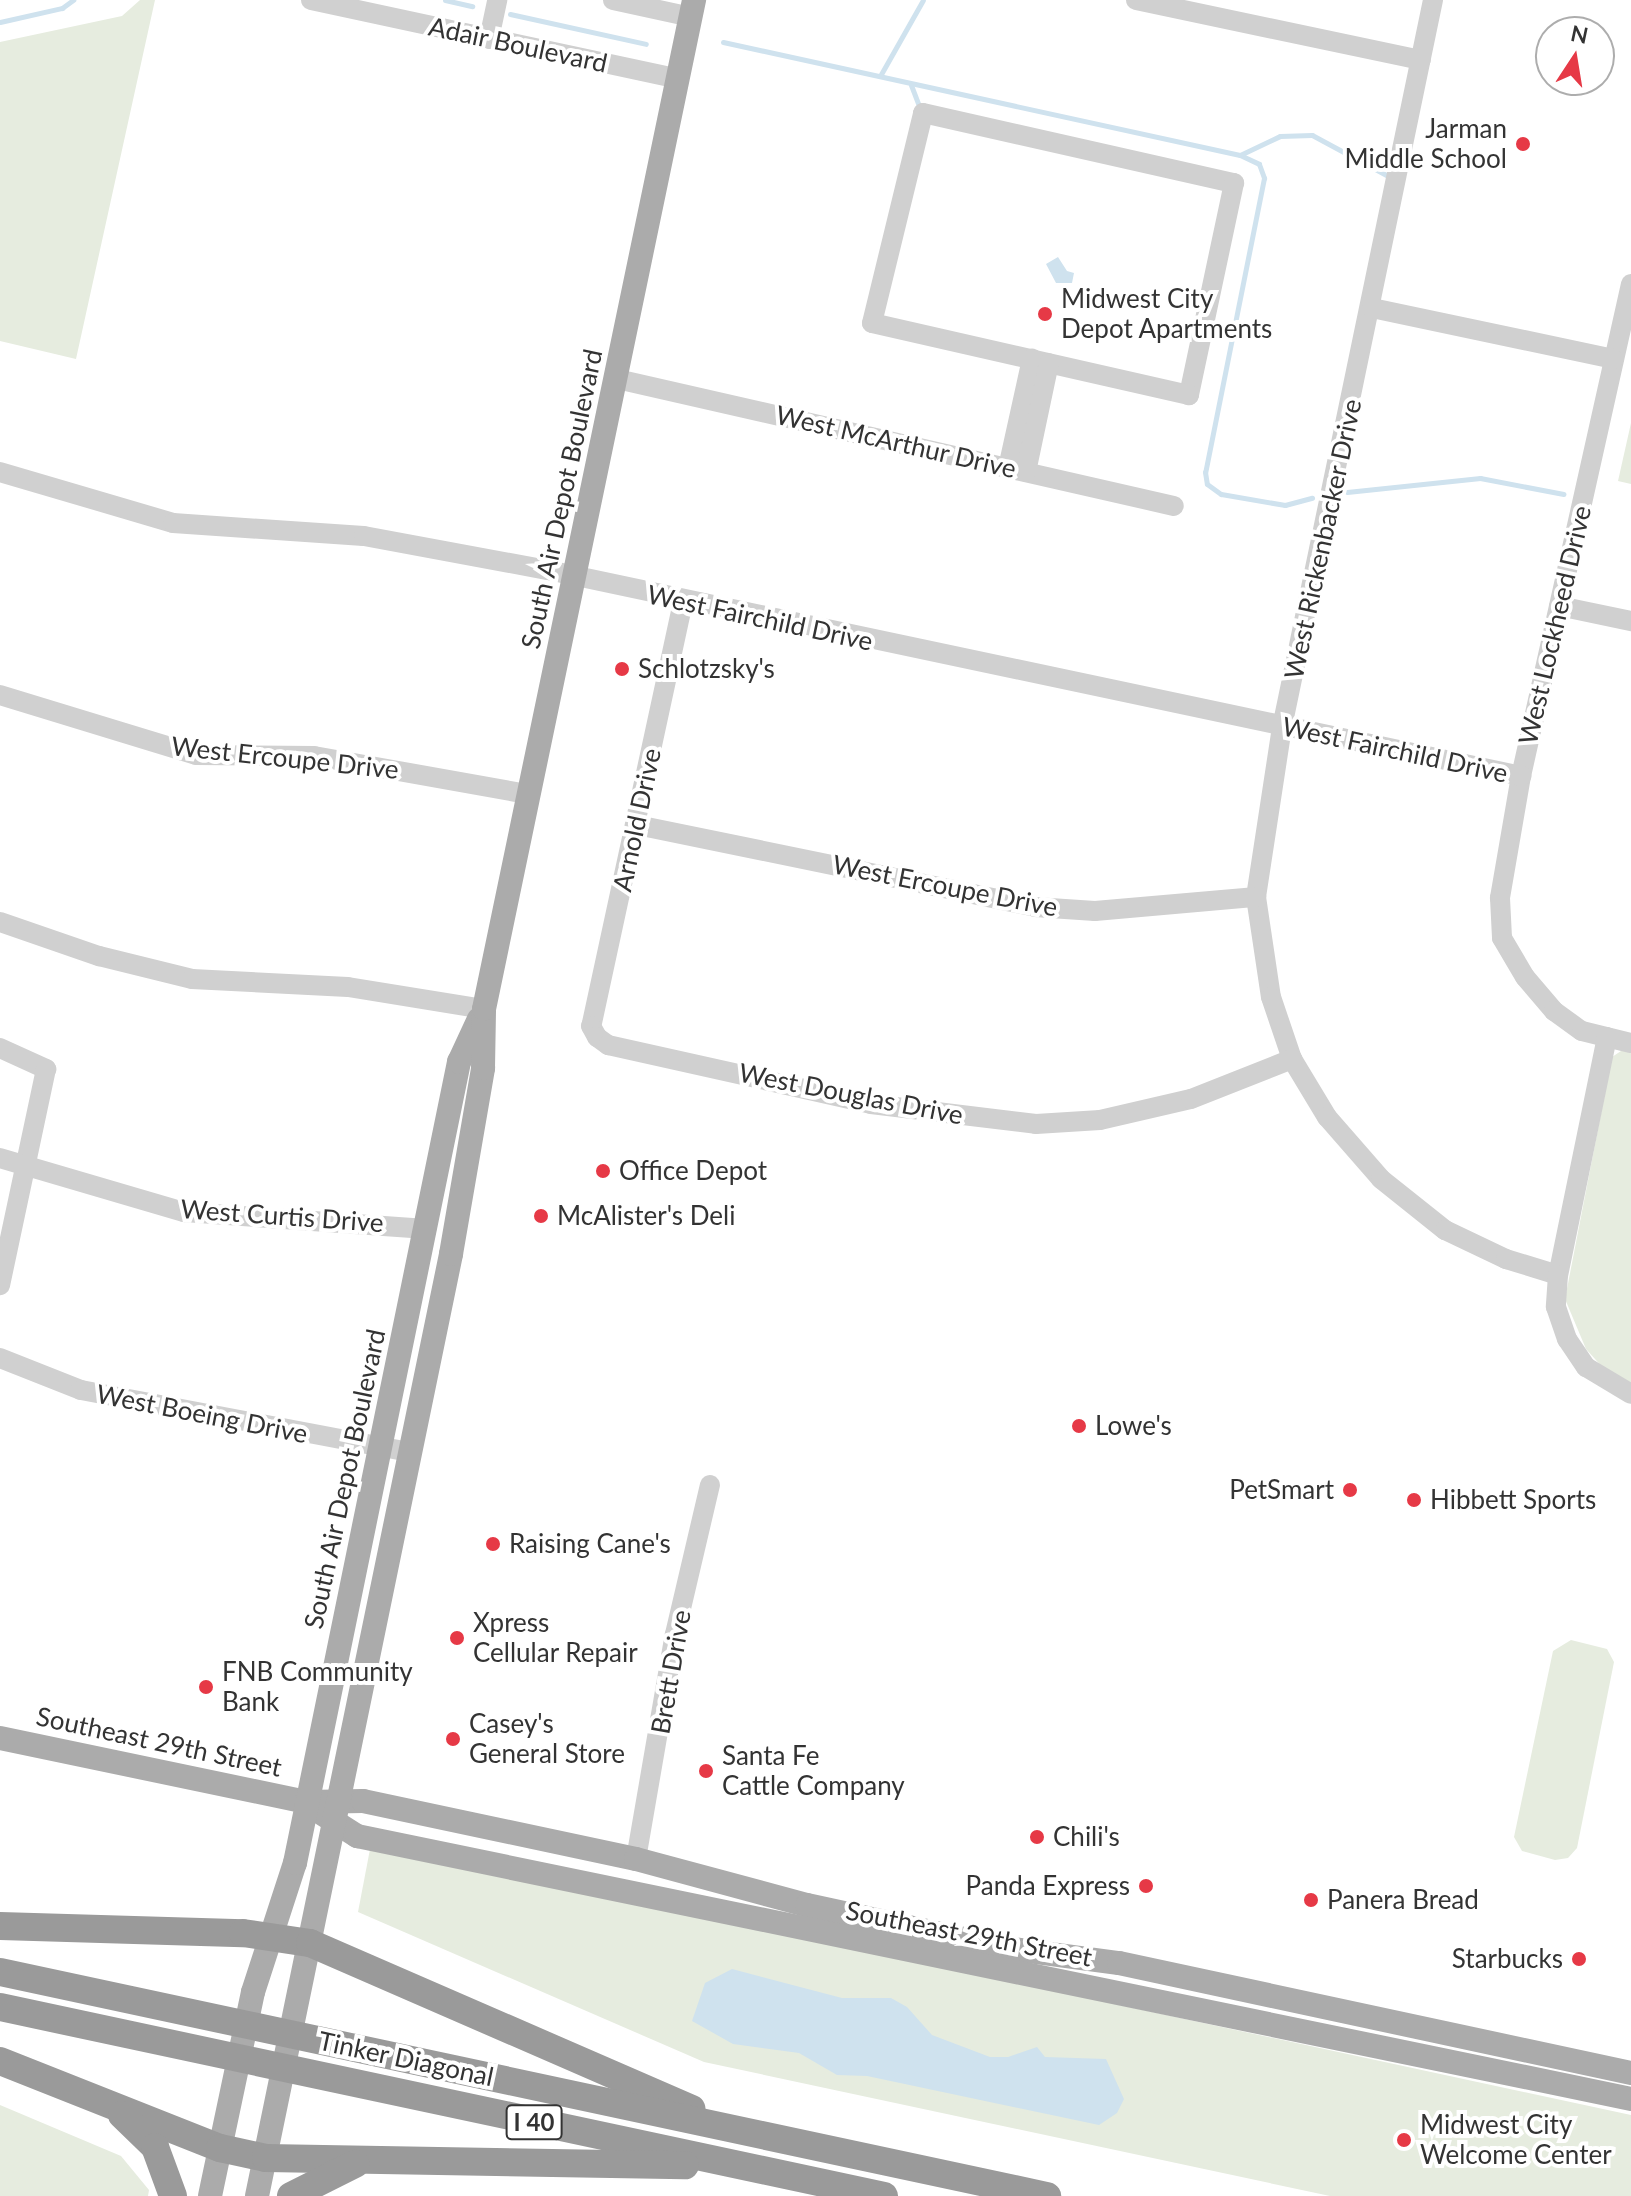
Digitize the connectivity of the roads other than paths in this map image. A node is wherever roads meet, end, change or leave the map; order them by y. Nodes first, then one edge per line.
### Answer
1 (311, 0) edge
2 (497, 0) edge
3 (613, 0) edge
4 (1136, 0) edge
5 (1433, 0) edge
6 (692, 9) edge
7 (489, 39) junction
8 (1421, 60) junction
9 (678, 79) junction
10 (1631, 284) edge
11 (1372, 308) junction
12 (1614, 359) junction
13 (1040, 361) junction
14 (617, 379) junction
15 (1017, 470) junction
16 (0, 472) edge
17 (1174, 506) dead end
18 (573, 577) junction
19 (683, 602) junction
20 (1559, 606) junction
21 (1631, 621) edge
22 (0, 695) edge
23 (1282, 727) junction
24 (1521, 776) junction
25 (528, 794) junction
26 (637, 825) junction
27 (1256, 897) junction
28 (0, 922) edge
29 (484, 1009) junction
30 (597, 1037) joint
31 (1607, 1037) junction
32 (1631, 1043) edge
33 (0, 1048) edge
34 (1292, 1059) junction
35 (0, 1158) edge
36 (24, 1165) junction
37 (426, 1229) junction
38 (1558, 1275) junction
39 (0, 1285) edge
40 (0, 1358) edge
41 (1631, 1394) edge
42 (396, 1450) junction
43 (710, 1485) dead end
44 (0, 1738) edge
45 (306, 1802) junction
46 (336, 1810) junction
47 (636, 1859) junction
48 (0, 1926) edge
49 (271, 1936) junction
50 (310, 1943) junction
51 (0, 1972) edge
52 (0, 2007) edge
53 (0, 2061) edge
54 (1631, 2073) edge
55 (1631, 2099) edge
56 (112, 2107) junction
57 (735, 2130) junction
58 (220, 2148) junction
59 (266, 2158) junction
60 (367, 2161) junction
61 (730, 2163) junction
62 (173, 2196) edge
63 (210, 2196) edge
64 (257, 2196) edge
65 (291, 2196) edge
66 (884, 2196) edge
67 (1047, 2196) edge

1 - 7 street, Adair Boulevard
2 - 7 street
3 - 6 street
4 - 8 street
5 - 8 street, West Rickenbacker Drive
6 - 9 main road, South Air Depot Boulevard
7 - 9 street, Adair Boulevard
8 - 11 street, West Rickenbacker Drive
9 - 14 main road, South Air Depot Boulevard
10 - 12 street, West Lockheed Drive
11 - 12 street
11 - 23 street, West Rickenbacker Drive
12 - 20 street, West Lockheed Drive
13 - 13 street
13 - 15 street
14 - 15 street, West McArthur Drive
14 - 18 main road, South Air Depot Boulevard
15 - 17 street, West McArthur Drive
16 - 18 street, West Fairchild Drive
18 - 19 street, West Fairchild Drive
18 - 25 main road, South Air Depot Boulevard
19 - 23 street, West Fairchild Drive
19 - 26 street, Arnold Drive
20 - 21 street
20 - 24 street, West Lockheed Drive
22 - 25 street, West Ercoupe Drive
23 - 24 street, West Fairchild Drive
23 - 27 street, West Rickenbacker Drive
24 - 31 street, West Lockheed Drive
25 - 29 main road, South Air Depot Boulevard
26 - 27 street, West Ercoupe Drive
26 - 30 street, Arnold Drive
27 - 34 street, West Rickenbacker Drive
28 - 29 street
29 - 37 main road, South Air Depot Boulevard
29 - 42 main road, South Air Depot Boulevard
30 - 34 street, West Douglas Drive
31 - 32 street, West Lockheed Drive
31 - 38 street
33 - 36 street
34 - 38 street, West Rickenbacker Drive
35 - 36 street, West Curtis Drive
36 - 37 street, West Curtis Drive
36 - 39 street
37 - 42 main road, South Air Depot Boulevard
38 - 41 street
40 - 42 street, West Boeing Drive
42 - 45 main road, South Air Depot Boulevard
42 - 46 main road, South Air Depot Boulevard
43 - 47 street, Brett Drive
44 - 45 main road, Southeast 29th Street
45 - 46 main road, Southeast 29th Street
45 - 49 main road, South Air Depot Boulevard
46 - 47 main road, Southeast 29th Street
46 - 50 main road, South Air Depot Boulevard
46 - 55 main road, Southeast 29th Street
47 - 54 main road, Southeast 29th Street
48 - 49 highway
49 - 50 highway
49 - 58 main road, South Air Depot Boulevard
50 - 57 highway
50 - 59 main road, South Air Depot Boulevard
51 - 57 highway, Tinker Diagonal / I 40
52 - 61 highway, Tinker Diagonal / I 40
53 - 56 highway
56 - 58 highway
56 - 62 highway
57 - 67 highway, Tinker Diagonal / I 40
58 - 59 highway
58 - 63 main road, South Air Depot Boulevard
59 - 60 highway
59 - 64 main road, South Air Depot Boulevard
60 - 61 highway
60 - 65 highway
61 - 66 highway, Tinker Diagonal / I 40

